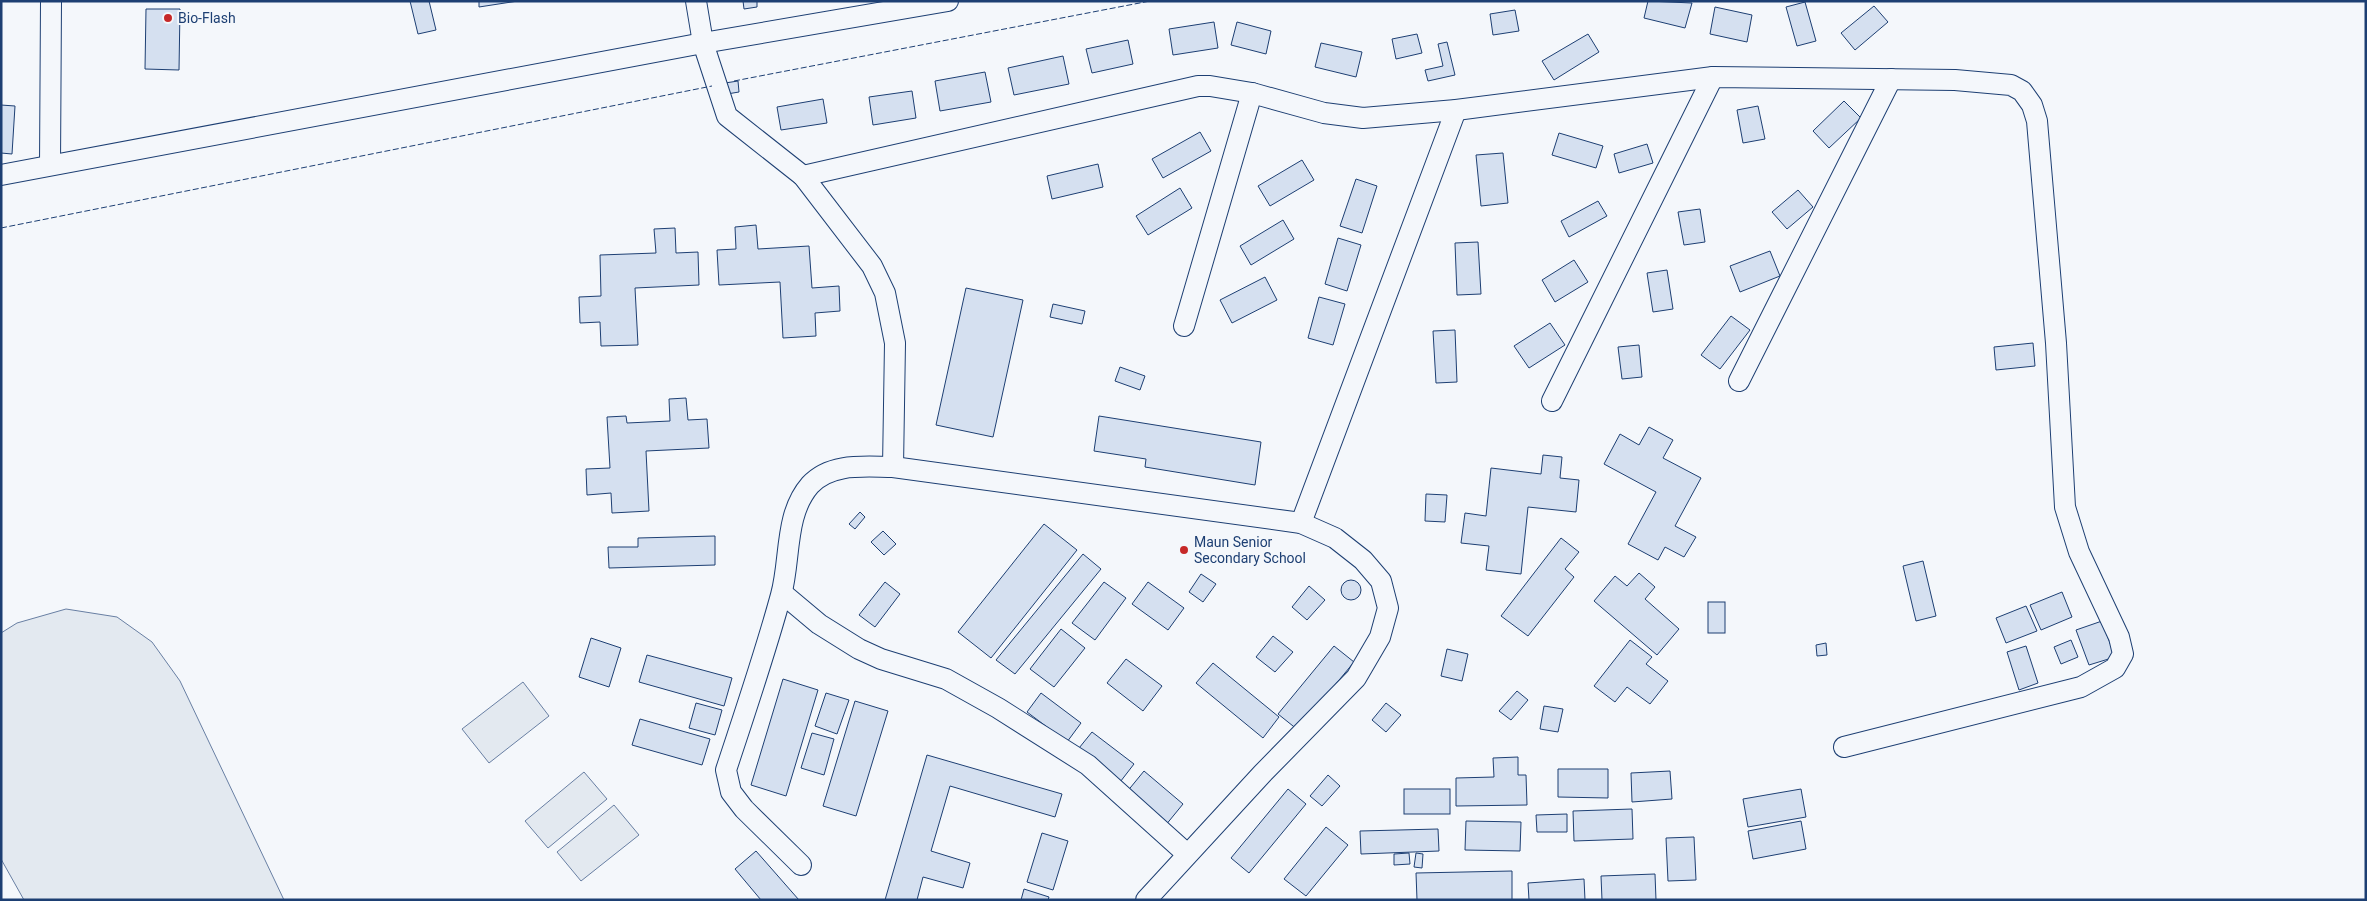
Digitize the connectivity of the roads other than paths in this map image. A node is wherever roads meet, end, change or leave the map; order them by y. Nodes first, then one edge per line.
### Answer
1 (51, 1) edge
2 (696, 1) edge
3 (948, 1) edge
4 (859, 9) edge
5 (702, 43) junction
6 (1713, 77) junction
7 (1891, 79) junction
8 (1252, 93) junction
9 (1456, 110) junction
10 (50, 165) junction
11 (1, 175) edge
12 (803, 176) junction
13 (1184, 326) dead end
14 (1739, 381) dead end
15 (1552, 401) dead end
16 (894, 467) junction
17 (1301, 523) junction
18 (782, 593) junction
19 (1844, 747) dead end
20 (1187, 854) junction
21 (801, 865) dead end
22 (1146, 900) edge

1 - 10 street
2 - 5 street
3 - 4 street
4 - 5 street
5 - 10 street
5 - 12 street
6 - 7 street
6 - 9 street
6 - 15 street
7 - 14 street
7 - 19 street
8 - 9 street
8 - 12 street
8 - 13 street
9 - 17 street
10 - 11 street
12 - 16 street
16 - 17 street
16 - 18 street
17 - 20 street
18 - 20 street
18 - 21 street
20 - 22 street

